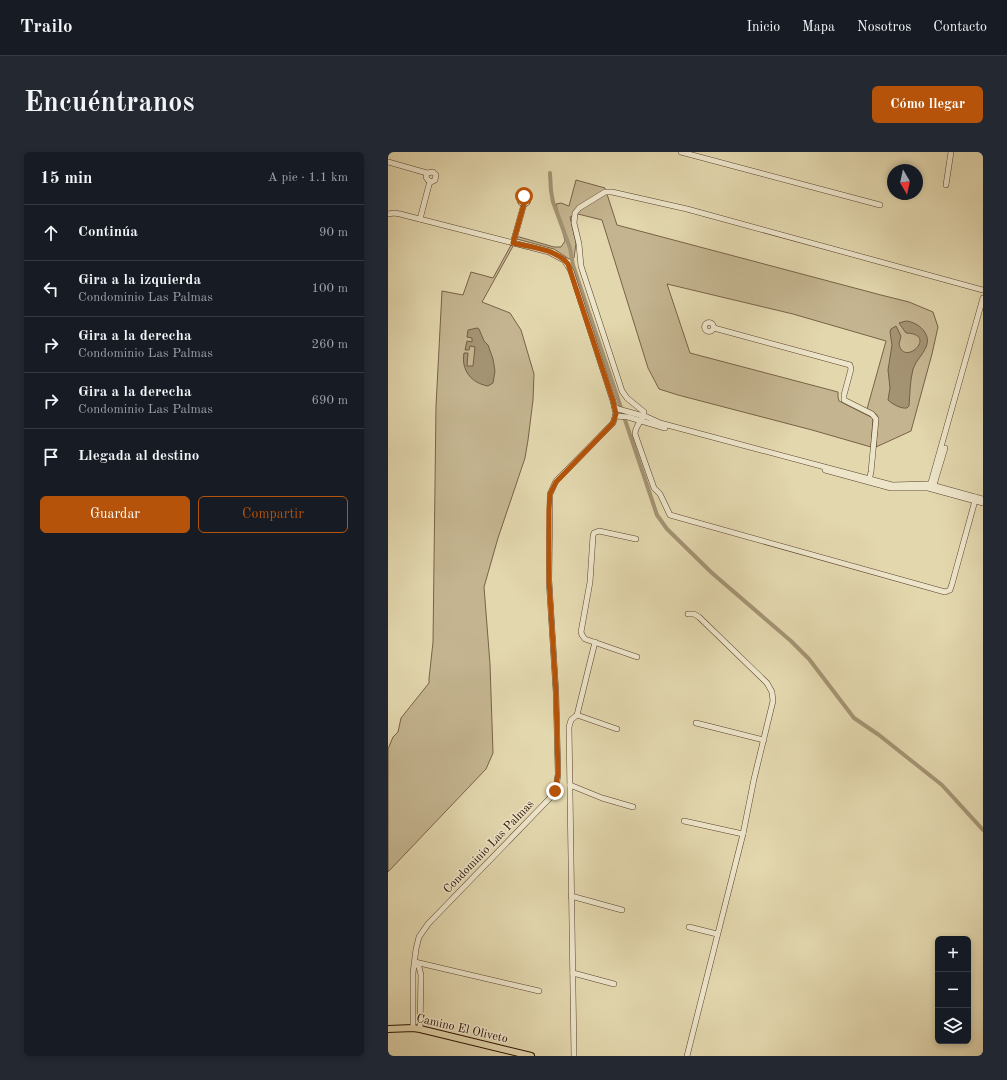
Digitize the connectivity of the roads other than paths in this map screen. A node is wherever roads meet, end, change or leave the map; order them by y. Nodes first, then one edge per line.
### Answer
1 (681, 152) edge
2 (951, 152) edge
3 (388, 162) edge
4 (427, 174) junction
5 (430, 181) junction
6 (946, 186) dead end
7 (524, 204) dead end
8 (880, 205) dead end
9 (388, 214) edge
10 (420, 219) junction
11 (513, 243) junction
12 (983, 290) edge
13 (983, 298) edge
14 (983, 308) edge
15 (714, 328) dead end
16 (615, 407) junction
17 (616, 416) junction
18 (644, 416) junction
19 (640, 421) junction
20 (869, 480) junction
21 (932, 487) junction
22 (976, 499) junction
23 (983, 499) edge
24 (983, 503) edge
25 (636, 539) dead end
26 (688, 614) dead end
27 (595, 642) junction
28 (637, 657) dead end
29 (577, 714) junction
30 (696, 723) dead end
31 (617, 729) dead end
32 (764, 740) junction
33 (570, 785) junction
34 (633, 807) dead end
35 (684, 820) dead end
36 (742, 834) junction
37 (571, 896) junction
38 (622, 910) dead end
39 (689, 927) dead end
40 (717, 934) junction
41 (415, 962) junction
42 (572, 973) junction
43 (614, 984) dead end
44 (539, 991) dead end
45 (413, 1028) junction
46 (388, 1029) edge
47 (420, 1029) junction
48 (531, 1056) edge
49 (574, 1056) edge
50 (687, 1056) edge

1 - 8 street
2 - 6 street
3 - 4 street
4 - 5 street
4 - 5 street
5 - 10 street
7 - 11 street
9 - 10 street
10 - 11 street
11 - 16 street
12 - 18 street
13 - 21 street
14 - 21 street
15 - 20 street
16 - 17 street
16 - 18 street
17 - 19 street
17 - 41 street, Condominio Las Palmas
18 - 19 street
18 - 20 street
19 - 20 street
19 - 22 street
20 - 21 street
21 - 22 street
22 - 23 street
22 - 24 street
25 - 27 street
26 - 32 street
27 - 28 street
27 - 29 street
29 - 31 street
29 - 33 street
30 - 32 street
32 - 36 street
33 - 34 street
33 - 37 street
35 - 36 street
36 - 40 street
37 - 38 street
37 - 42 street
39 - 40 street
40 - 50 street
41 - 44 street
41 - 45 street, Condominio Las Palmas
41 - 47 street, Condominio Las Palmas
42 - 43 street
42 - 49 street
45 - 46 main road, Camino El Oliveto
45 - 47 main road, Camino El Oliveto
47 - 48 main road, Camino El Oliveto

